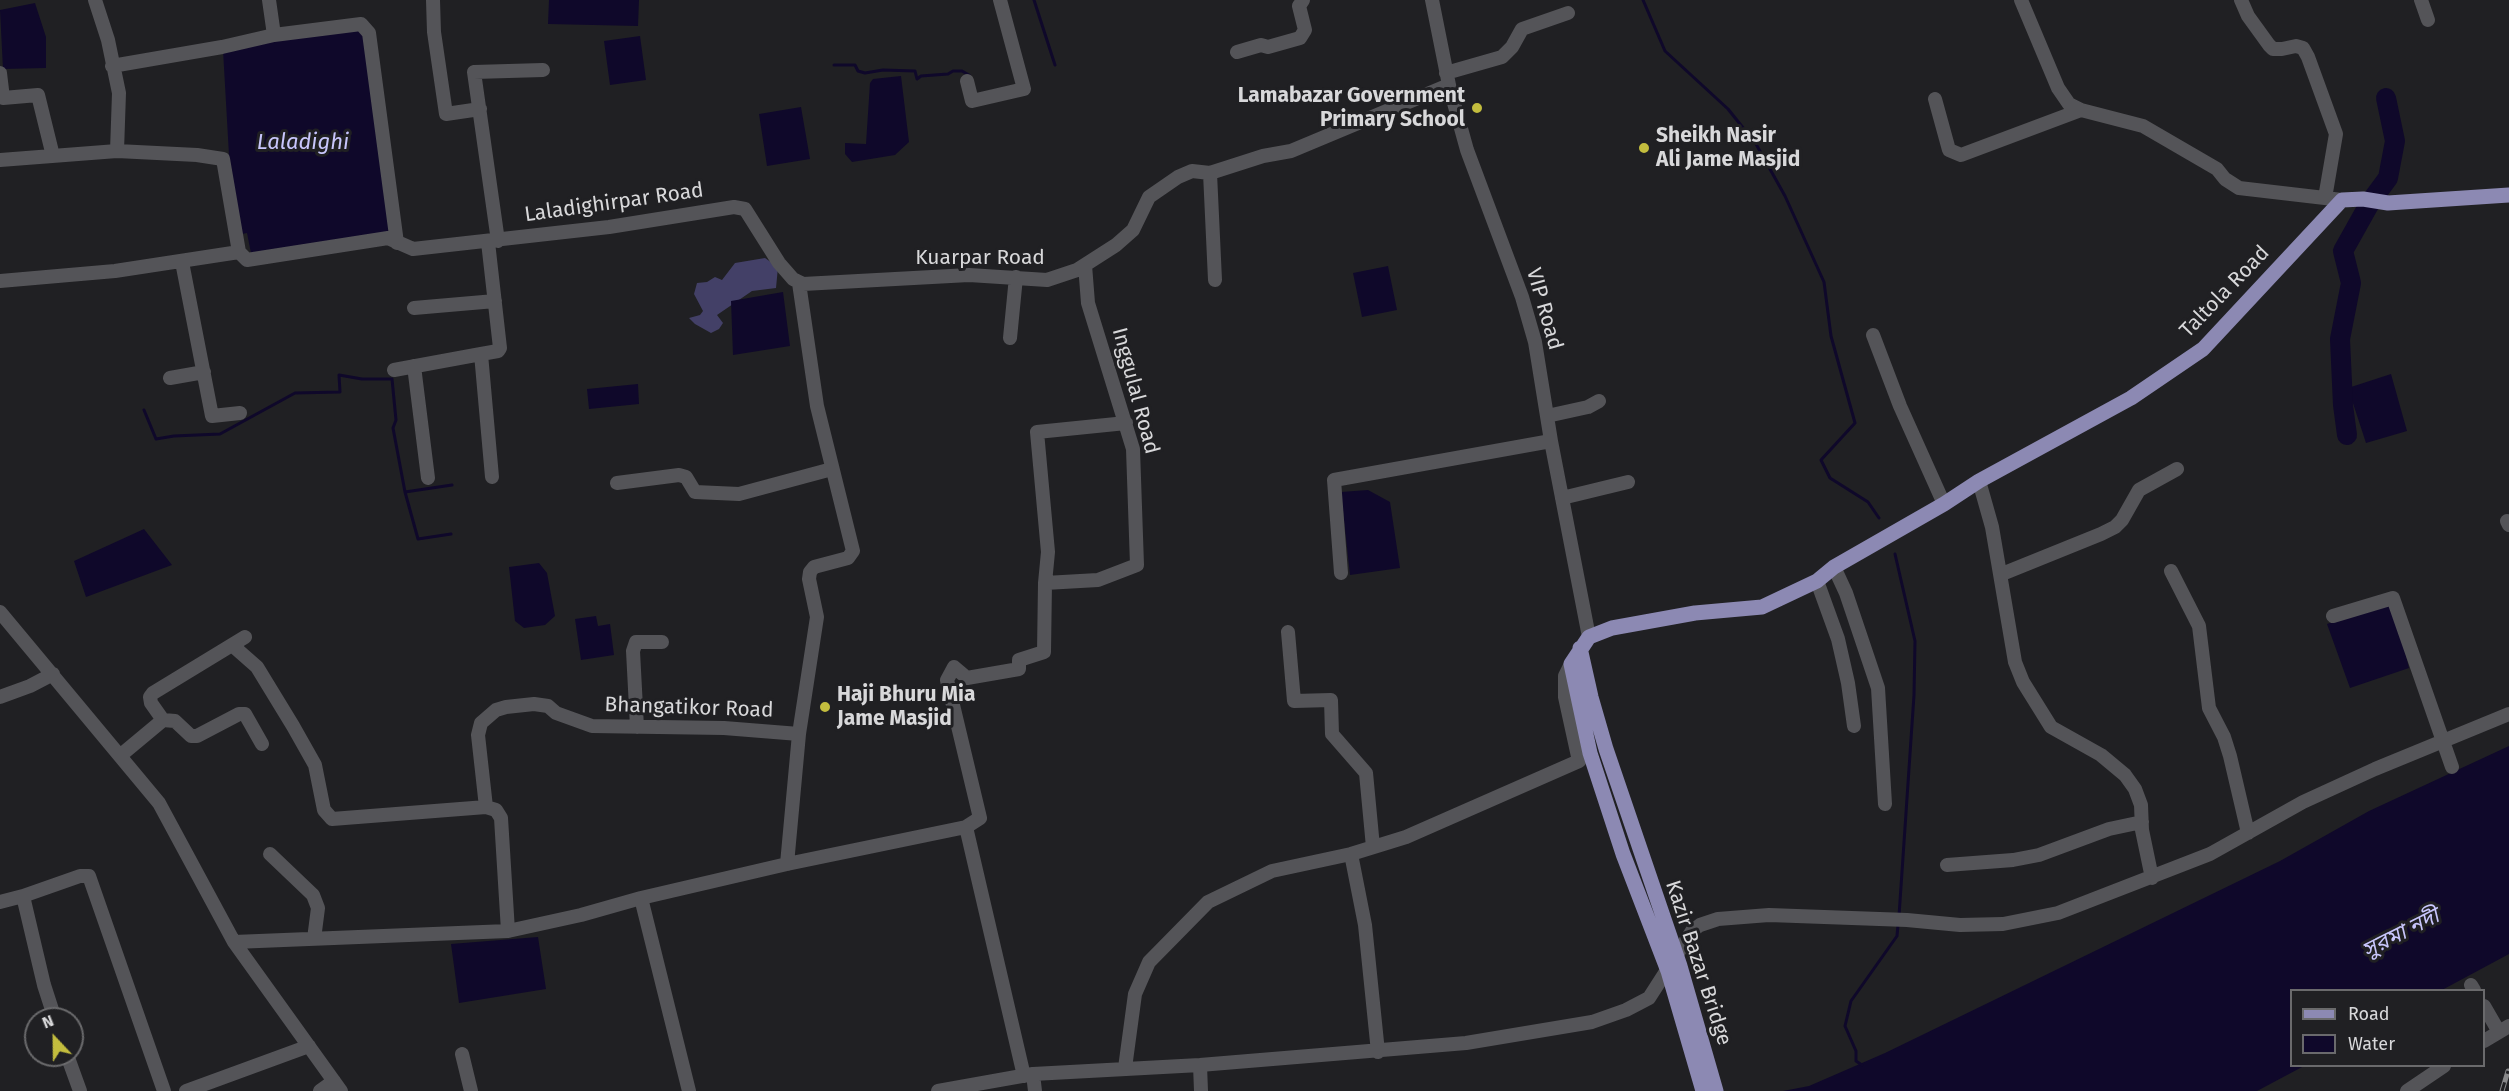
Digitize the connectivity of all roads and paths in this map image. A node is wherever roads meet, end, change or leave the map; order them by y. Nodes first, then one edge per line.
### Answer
1 (96, 0) edge
2 (269, 0) edge
3 (433, 0) edge
4 (1000, 0) edge
5 (1432, 0) edge
6 (2021, 0) edge
7 (2241, 0) edge
8 (2421, 0) edge
9 (1302, 1) edge
10 (1568, 14) dead end
11 (2428, 20) dead end
12 (274, 34) junction
13 (1238, 52) dead end
14 (112, 66) junction
15 (543, 70) dead end
16 (0, 73) edge
17 (1447, 79) junction
18 (968, 81) dead end
19 (1935, 99) dead end
20 (480, 109) junction
21 (2081, 110) junction
22 (117, 151) junction
23 (53, 156) junction
24 (0, 160) edge
25 (1210, 173) junction
26 (2509, 195) edge
27 (2325, 198) junction
28 (2342, 200) junction
29 (493, 241) junction
30 (397, 243) junction
31 (239, 252) junction
32 (182, 262) junction
33 (1085, 265) junction
34 (1016, 277) junction
35 (1215, 280) dead end
36 (0, 281) edge
37 (799, 283) junction
38 (495, 301) junction
39 (414, 308) dead end
40 (1873, 335) dead end
41 (1010, 338) dead end
42 (481, 354) junction
43 (414, 366) junction
44 (394, 370) dead end
45 (204, 372) junction
46 (170, 378) dead end
47 (1599, 401) dead end
48 (240, 413) dead end
49 (1547, 416) junction
50 (1126, 423) junction
51 (1551, 441) junction
52 (832, 469) junction
53 (2177, 469) dead end
54 (492, 477) dead end
55 (428, 478) dead end
56 (1979, 481) junction
57 (1628, 482) dead end
58 (617, 483) dead end
59 (1562, 498) junction
60 (1944, 504) junction
61 (1833, 567) junction
62 (2171, 571) dead end
63 (1341, 573) dead end
64 (2002, 574) junction
65 (1817, 581) junction
66 (1045, 583) junction
67 (0, 612) edge
68 (2333, 616) dead end
69 (1288, 632) dead end
70 (245, 637) dead end
71 (662, 642) dead end
72 (1584, 642) junction
73 (232, 645) junction
74 (1571, 664) junction
75 (52, 674) junction
76 (0, 698) edge
77 (2509, 714) edge
78 (163, 720) junction
79 (1854, 726) dead end
80 (637, 727) junction
81 (799, 734) junction
82 (2441, 741) junction
83 (262, 744) dead end
84 (121, 755) junction
85 (2452, 767) dead end
86 (1885, 804) dead end
87 (486, 807) junction
88 (2142, 822) junction
89 (966, 827) junction
90 (2248, 833) junction
91 (1373, 847) junction
92 (270, 854) dead end
93 (1351, 854) junction
94 (787, 864) junction
95 (1947, 865) dead end
96 (2152, 878) junction
97 (23, 896) junction
98 (641, 898) junction
99 (0, 902) edge
100 (508, 931) junction
101 (314, 939) junction
102 (234, 942) junction
103 (51, 1007) edge
104 (2485, 1007) edge
105 (2504, 1029) edge
106 (2485, 1040) edge
107 (309, 1046) junction
108 (1378, 1052) junction
109 (462, 1053) dead end
110 (1200, 1065) junction
111 (72, 1067) edge
112 (2441, 1067) edge
113 (1125, 1068) junction
114 (1028, 1075) junction
115 (338, 1086) edge
116 (80, 1091) edge
117 (164, 1091) edge
118 (186, 1091) edge
119 (320, 1091) edge
120 (471, 1091) edge
121 (689, 1091) edge
122 (938, 1091) edge
123 (1035, 1091) edge
124 (1201, 1091) edge
125 (1703, 1091) edge
126 (1716, 1091) edge
127 (2407, 1091) edge

1 - 14 street
2 - 12 street
3 - 20 street
4 - 18 street
5 - 17 street, VIP Road
6 - 21 street
7 - 27 street
8 - 11 street
9 - 13 street
10 - 17 street, Kuarpar Road
12 - 14 street
12 - 30 street
14 - 22 street
15 - 20 street
16 - 23 street
17 - 25 street, Kuarpar Road
17 - 49 street, VIP Road
19 - 21 street
20 - 29 street
21 - 27 street
22 - 23 street
22 - 31 street
23 - 24 street
25 - 33 street, Kuarpar Road
25 - 35 street
26 - 28 main road
27 - 28 street
28 - 56 main road, Taltola Road
29 - 30 street, Laladighirpar Road
29 - 37 street, Laladighirpar Road
29 - 38 street
30 - 31 street, Laladighirpar Road
31 - 32 street
32 - 36 street
32 - 45 street
33 - 34 street, Kuarpar Road
33 - 50 street, Inggulal Road
34 - 37 street, Kuarpar Road
34 - 41 street
37 - 52 street
38 - 39 street
38 - 42 street
40 - 60 street
42 - 43 street
42 - 54 street
43 - 44 street
43 - 55 street
45 - 46 street
45 - 48 street
47 - 49 street
49 - 51 street, VIP Road
50 - 66 street, Inggulal Road
50 - 66 street
51 - 59 street, VIP Road
51 - 63 street
52 - 58 street
52 - 81 street
53 - 64 street
56 - 60 main road, Taltola Road
56 - 64 street
57 - 59 street
59 - 72 street, VIP Road
60 - 61 main road, Taltola Road
61 - 65 main road, Taltola Road
61 - 86 street
62 - 90 street
64 - 88 street
65 - 72 main road, Taltola Road
65 - 79 street
66 - 89 street
67 - 75 street
68 - 82 street
69 - 91 street
70 - 73 street
71 - 80 street
72 - 74 main road
72 - 126 main road, Kazir Bazar Bridge
73 - 78 street
73 - 87 street
74 - 91 street
74 - 125 main road
75 - 76 street
75 - 84 street
77 - 82 street
78 - 83 street
78 - 84 street
80 - 81 street, Bhangatikor Road
80 - 87 street, Bhangatikor Road
81 - 94 street
82 - 85 street
82 - 90 street
84 - 102 street
87 - 100 street
88 - 95 street
88 - 96 street
89 - 94 street
89 - 114 street
90 - 96 street
91 - 93 street
92 - 101 street
93 - 108 street
93 - 113 street
94 - 98 street
96 - 108 street
97 - 99 street
97 - 103 street
97 - 117 street
98 - 100 street
98 - 121 street
100 - 101 street
101 - 102 street
102 - 107 street
104 - 105 street
105 - 106 street
107 - 115 street
107 - 118 street
108 - 110 street
109 - 120 street
110 - 113 street
110 - 124 street
111 - 116 street
112 - 127 street
113 - 114 street
114 - 122 street
114 - 123 street
115 - 119 street

